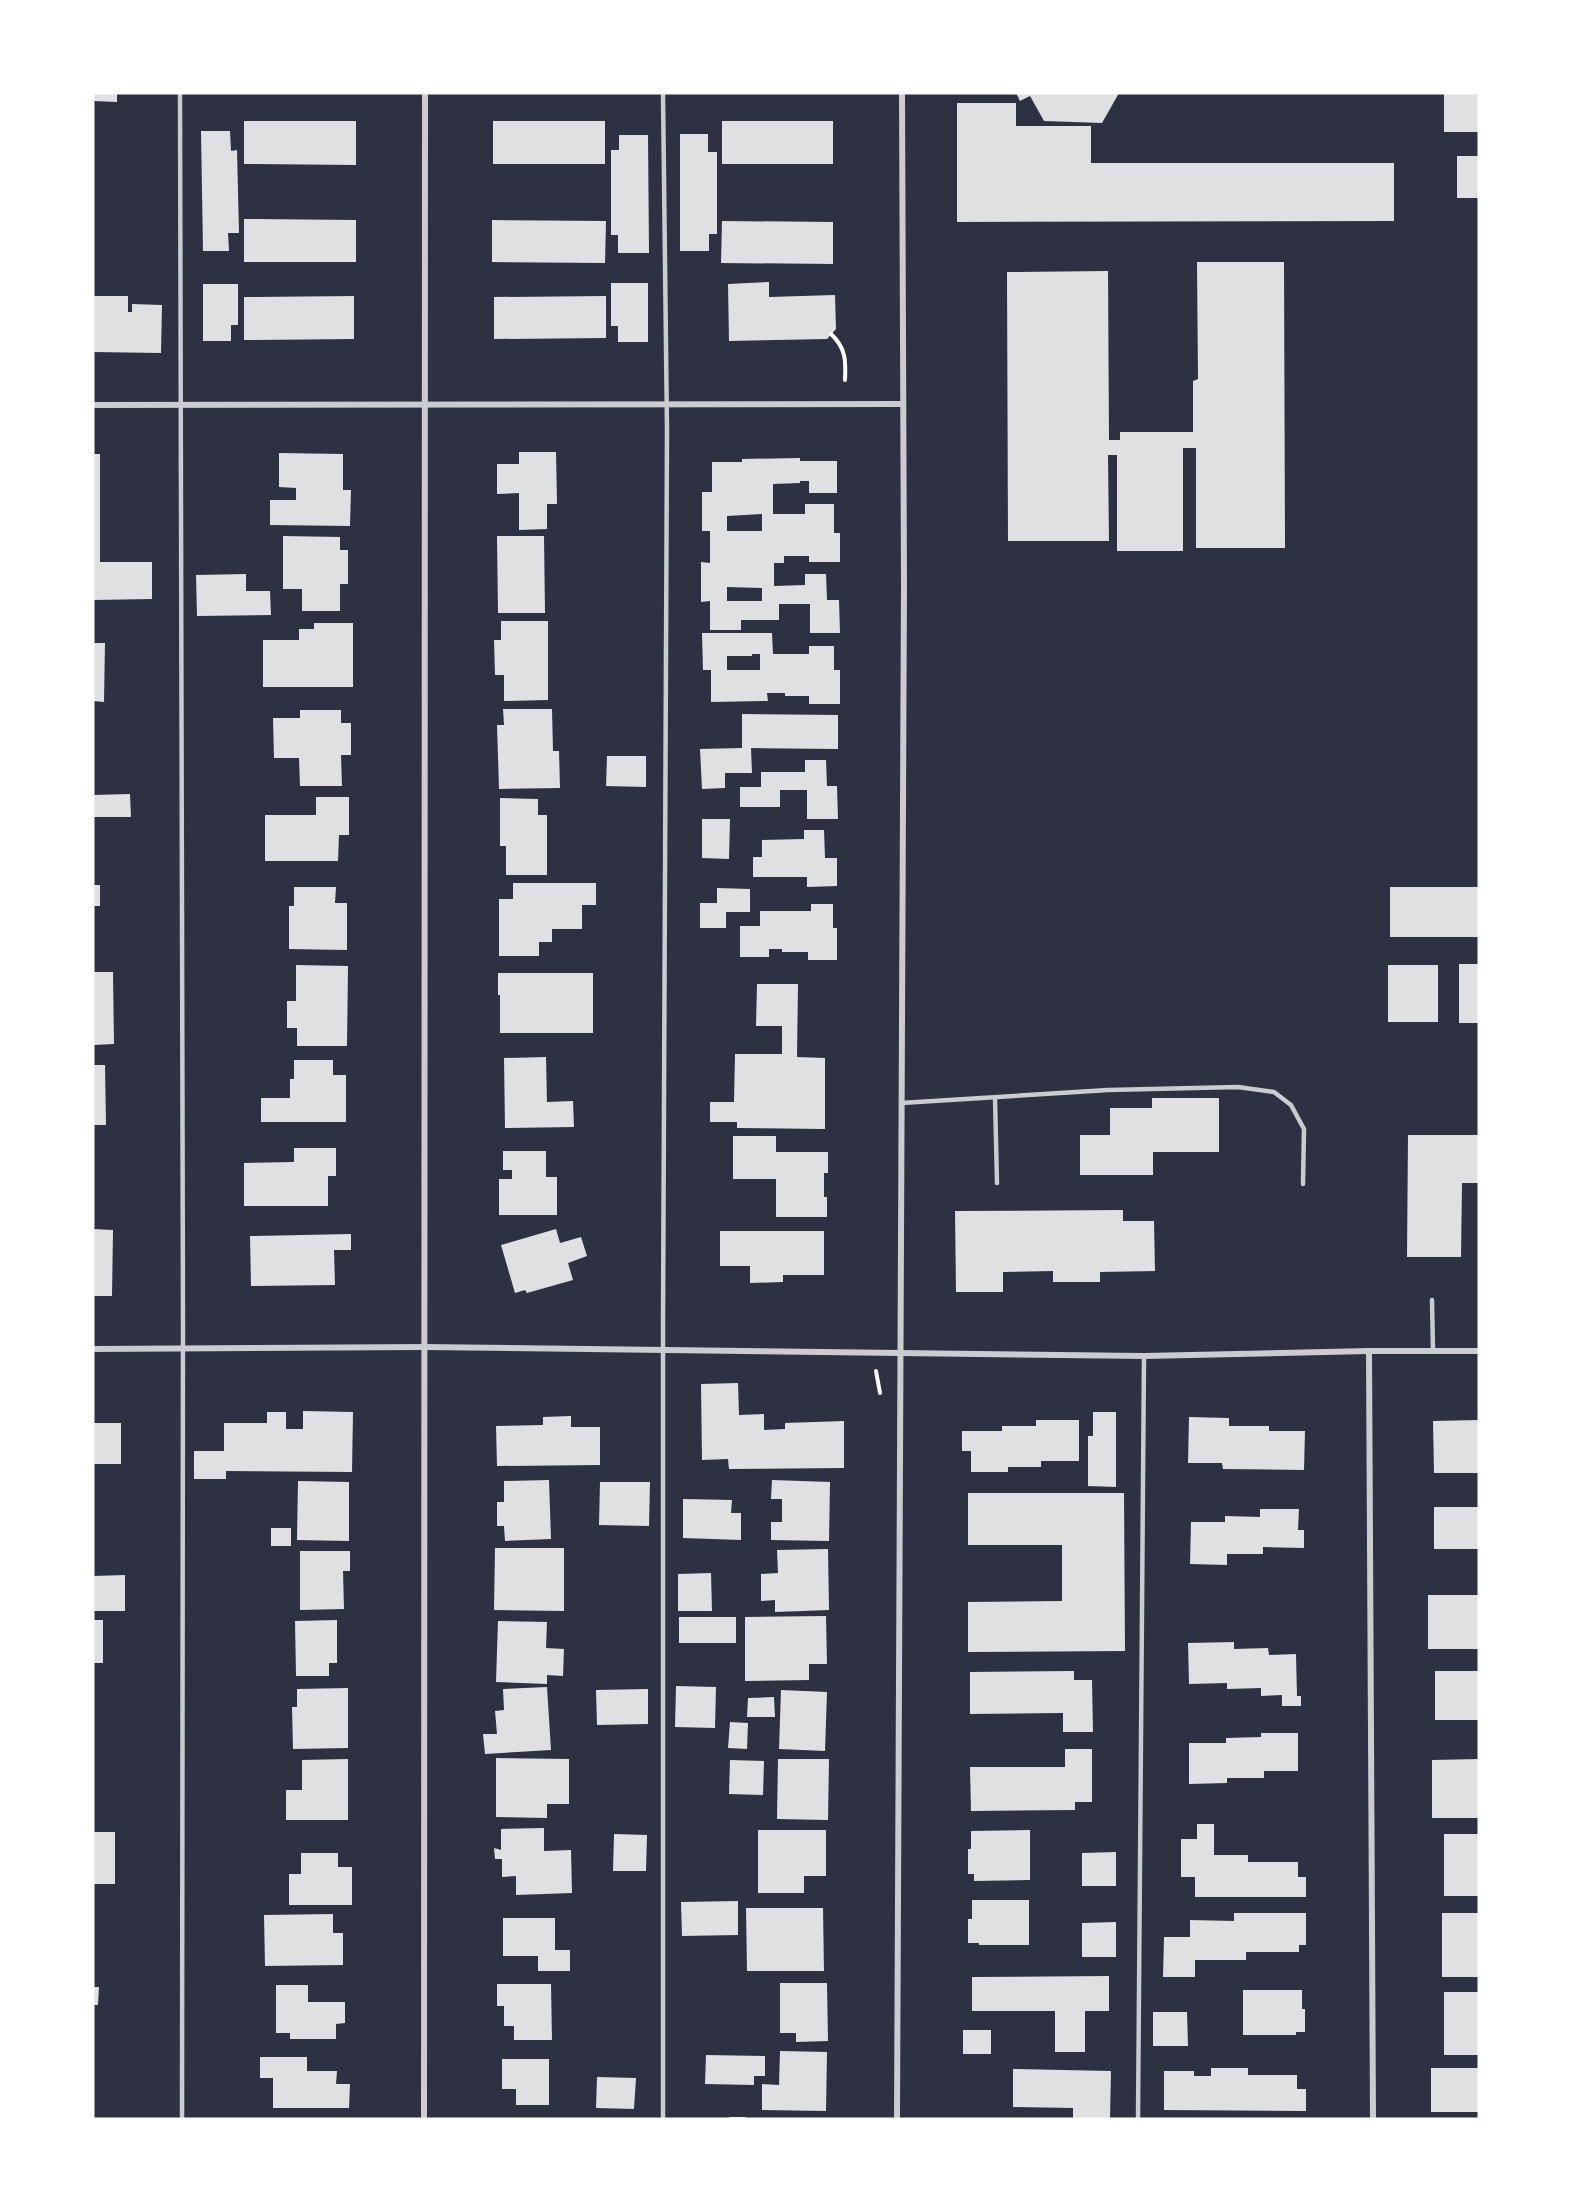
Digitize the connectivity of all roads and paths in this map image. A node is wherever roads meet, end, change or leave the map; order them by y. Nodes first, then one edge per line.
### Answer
1 (180, 93) edge
2 (425, 93) edge
3 (663, 93) edge
4 (903, 93) edge
5 (831, 334) dead end
6 (845, 380) dead end
7 (902, 404) junction
8 (93, 405) edge
9 (181, 405) junction
10 (425, 405) junction
11 (667, 405) junction
12 (996, 1098) junction
13 (901, 1103) junction
14 (997, 1183) dead end
15 (1304, 1184) dead end
16 (1432, 1300) dead end
17 (424, 1347) junction
18 (93, 1349) edge
19 (183, 1349) junction
20 (663, 1350) junction
21 (1369, 1351) junction
22 (1433, 1351) junction
23 (1479, 1351) edge
24 (899, 1353) junction
25 (1144, 1356) junction
26 (182, 2119) edge
27 (424, 2119) edge
28 (663, 2119) edge
29 (897, 2119) edge
30 (1138, 2119) edge
31 (1373, 2119) edge

1 - 9 lane
2 - 10 street
3 - 11 lane
4 - 7 street
5 - 6 path
7 - 11 street
7 - 13 street
8 - 9 street
9 - 10 street
9 - 19 lane
10 - 11 street
10 - 17 street
11 - 20 lane
12 - 13 lane
12 - 14 lane
12 - 15 lane
13 - 24 street
16 - 22 lane
17 - 19 street
17 - 20 street
17 - 27 street
18 - 19 street
19 - 26 lane
20 - 24 street
20 - 28 lane
21 - 22 street
21 - 25 street
21 - 31 street
22 - 23 street
24 - 25 street
24 - 29 street
25 - 30 lane

